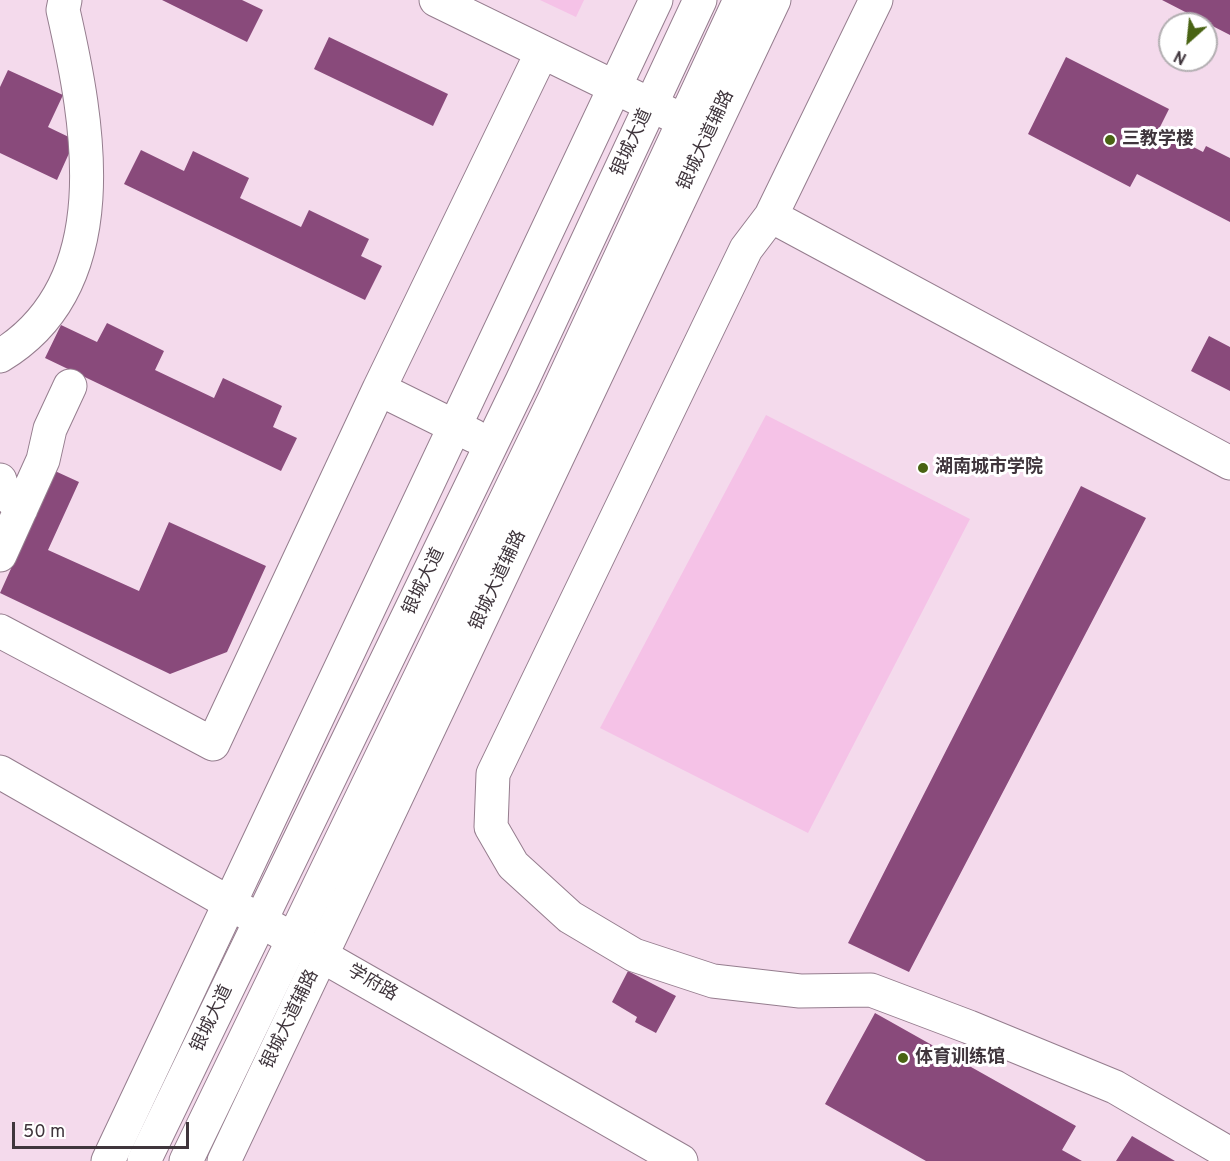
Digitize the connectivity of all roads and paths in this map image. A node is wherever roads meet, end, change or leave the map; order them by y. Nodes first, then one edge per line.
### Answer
1 (65, 0) edge
2 (436, 0) edge
3 (656, 0) edge
4 (700, 0) edge
5 (740, 0) edge
6 (774, 0) edge
7 (876, 0) edge
8 (542, 52) junction
9 (614, 87) junction
10 (651, 105) junction
11 (684, 121) junction
12 (771, 216) junction
13 (0, 356) edge
14 (70, 386) dead end
15 (379, 389) junction
16 (455, 426) junction
17 (492, 445) junction
18 (1230, 463) edge
19 (0, 480) edge
20 (21, 509) junction
21 (0, 555) edge
22 (0, 631) edge
23 (0, 772) edge
24 (230, 903) junction
25 (261, 921) junction
26 (293, 939) junction
27 (322, 956) junction
28 (1230, 1154) edge
29 (108, 1161) edge
30 (144, 1161) edge
31 (186, 1161) edge
32 (224, 1161) edge
33 (681, 1161) edge

1 - 13 street
2 - 8 street
3 - 9 street
4 - 10 street, 银城大道
5 - 11 street, 银城大道
6 - 27 street, 银城大道辅路
7 - 12 street
8 - 9 street
8 - 15 street
9 - 10 street
9 - 16 street
10 - 11 street
10 - 17 street, 银城大道
11 - 26 street, 银城大道
12 - 18 street
12 - 28 street
14 - 20 street
15 - 16 street
15 - 22 street
16 - 17 street
16 - 24 street
17 - 25 street, 银城大道
19 - 20 street
20 - 21 street
23 - 24 street, 学府路
24 - 25 street, 学府路
24 - 29 street
25 - 26 street, 学府路
25 - 30 street, 银城大道
26 - 27 street, 学府路
26 - 31 street, 银城大道
27 - 32 street, 银城大道辅路
27 - 33 street, 学府路

